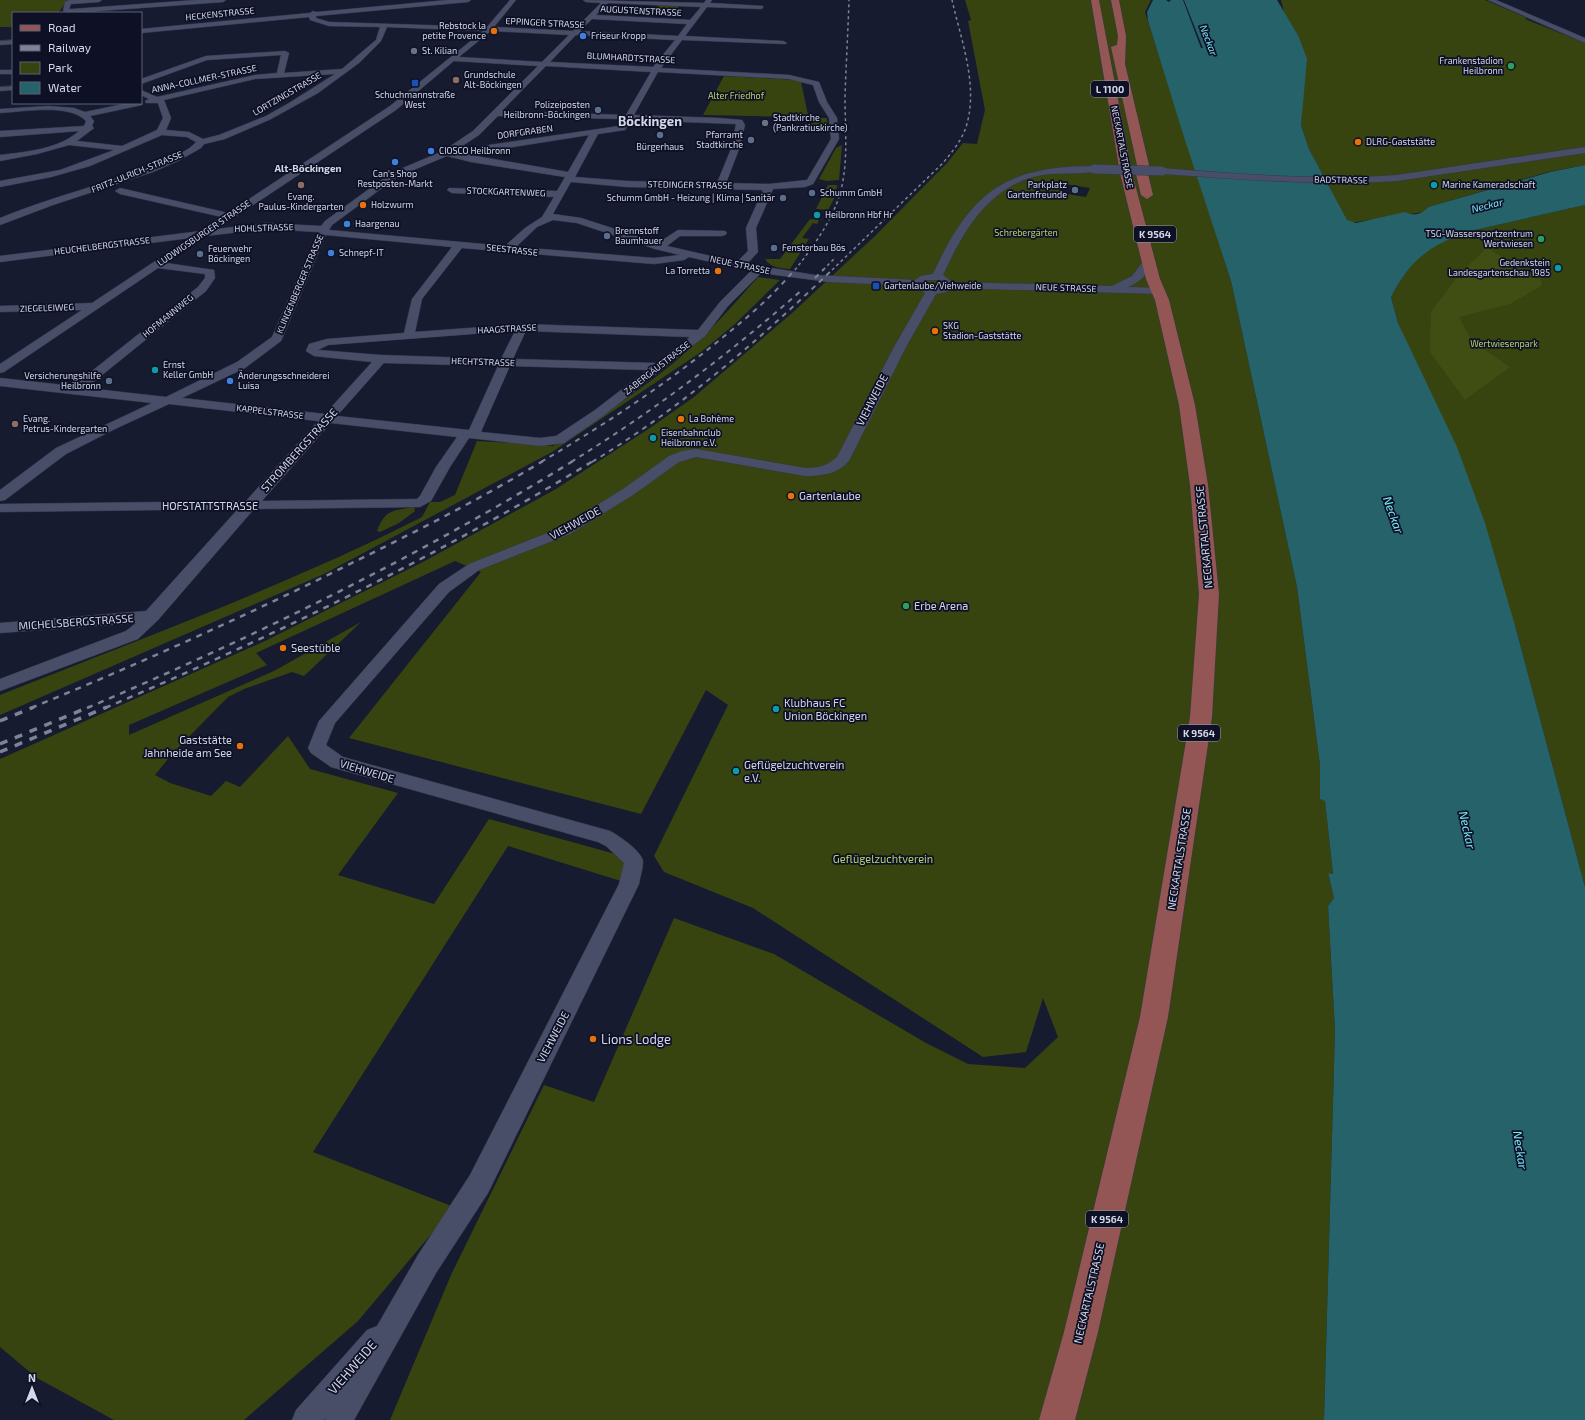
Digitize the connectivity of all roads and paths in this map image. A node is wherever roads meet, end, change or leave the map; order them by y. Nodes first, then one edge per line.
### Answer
1 (99, 0) edge
2 (223, 0) edge
3 (468, 0) edge
4 (513, 0) edge
5 (586, 0) edge
6 (607, 0) edge
7 (1086, 0) edge
8 (1095, 0) edge
9 (1106, 0) edge
10 (1115, 0) edge
11 (1491, 0) edge
12 (706, 3) edge
13 (761, 7) dead end
14 (1096, 11) junction
15 (313, 13) junction
16 (589, 18) junction
17 (692, 22) junction
18 (216, 23) junction
19 (384, 25) junction
20 (489, 29) junction
21 (142, 31) edge
22 (214, 31) dead end
23 (574, 33) junction
24 (679, 38) junction
25 (1585, 41) edge
26 (12, 42) edge
27 (0, 43) edge
28 (783, 43) dead end
29 (453, 59) junction
30 (1121, 63) junction
31 (544, 64) junction
32 (656, 69) junction
33 (344, 71) junction
34 (0, 72) edge
35 (12, 72) edge
36 (280, 76) junction
37 (142, 82) edge
38 (12, 88) edge
39 (0, 89) edge
40 (142, 92) edge
41 (156, 99) junction
42 (142, 102) edge
43 (135, 104) edge
44 (0, 111) edge
45 (495, 113) junction
46 (85, 115) junction
47 (627, 118) junction
48 (90, 128) junction
49 (161, 132) junction
50 (595, 132) junction
51 (0, 134) edge
52 (68, 142) junction
53 (201, 142) junction
54 (124, 149) junction
55 (482, 149) dead end
56 (1585, 150) edge
57 (446, 153) junction
58 (0, 158) edge
59 (1126, 173) joint
60 (570, 177) junction
61 (810, 182) joint
62 (0, 184) edge
63 (721, 185) junction
64 (769, 187) junction
65 (452, 190) dead end
66 (120, 191) dead end
67 (560, 194) junction
68 (1149, 205) dead end
69 (0, 211) edge
70 (23, 211) junction
71 (229, 216) junction
72 (546, 218) junction
73 (0, 222) edge
74 (323, 230) junction
75 (204, 233) junction
76 (722, 233) dead end
77 (459, 244) junction
78 (659, 247) junction
79 (507, 250) junction
80 (1159, 252) dead end
81 (700, 256) junction
82 (0, 259) edge
83 (1149, 261) junction
84 (156, 265) junction
85 (740, 265) junction
86 (758, 270) junction
87 (937, 278) junction
88 (918, 283) junction
89 (949, 285) junction
90 (1104, 289) junction
91 (932, 291) junction
92 (1159, 291) junction
93 (94, 306) junction
94 (0, 309) edge
95 (522, 327) junction
96 (701, 334) junction
97 (409, 336) junction
98 (314, 346) joint
99 (381, 359) junction
100 (504, 363) junction
101 (659, 367) junction
102 (0, 369) edge
103 (0, 382) edge
104 (76, 390) junction
105 (168, 400) junction
106 (326, 419) junction
107 (469, 433) junction
108 (540, 442) joint
109 (0, 497) edge
110 (249, 506) junction
111 (0, 508) edge
112 (152, 616) junction
113 (106, 619) junction
114 (0, 628) edge
115 (117, 641) junction
116 (0, 685) edge
117 (398, 1313) junction
118 (306, 1420) edge
119 (339, 1420) edge
120 (1057, 1420) edge

1 - 2 street
3 - 15 street, HECKENSTRASSE
4 - 20 street, LUDWIGSBURGER STRASSE
5 - 6 street
6 - 12 street
6 - 16 street, KLINGENBERGER STRASSE
7 - 14 main road
8 - 14 main road, NECKARTALSTRASSE / L 1100
9 - 30 main road, NECKARTALSTRASSE / L 1100
10 - 30 main road, NECKARTALSTRASSE
11 - 25 street
12 - 13 street
12 - 17 street
14 - 59 main road, NECKARTALSTRASSE / L 1100
15 - 18 street, HECKENSTRASSE
15 - 19 street, EPPINGER STRASSE
16 - 17 street, AUGUSTENSTRASSE
16 - 23 street, KLINGENBERGER STRASSE
17 - 24 street
18 - 21 street, HECKENSTRASSE
18 - 22 street
19 - 20 street, EPPINGER STRASSE
19 - 33 street, LORTZINGSTRASSE
20 - 23 street, EPPINGER STRASSE
20 - 29 street, LUDWIGSBURGER STRASSE
23 - 24 street, EPPINGER STRASSE
23 - 31 street, KLINGENBERGER STRASSE
24 - 28 street, EPPINGER STRASSE
24 - 32 street
26 - 27 street
29 - 31 street, BLUMHARDTSTRASSE
29 - 71 street, LUDWIGSBURGER STRASSE
30 - 68 main road, NECKARTALSTRASSE / L 1100
31 - 32 street, BLUMHARDTSTRASSE
31 - 45 street, KLINGENBERGER STRASSE
32 - 47 street
32 - 61 street, BLUMHARDTSTRASSE
33 - 36 street, ANNA-COLLMER-STRASSE
33 - 53 street, LORTZINGSTRASSE
34 - 35 street
36 - 37 street
36 - 41 street, ANNA-COLLMER-STRASSE
38 - 39 street
40 - 41 street
41 - 42 street, ANNA-COLLMER-STRASSE
41 - 49 street
43 - 46 street, ANNA-COLLMER-STRASSE
44 - 46 street
45 - 47 street
45 - 57 street, KLINGENBERGER STRASSE
46 - 48 street
47 - 50 street, DORFGRABEN
47 - 63 street
48 - 51 street
48 - 52 street
49 - 53 street, FRITZ-ULRICH-STRASSE
49 - 54 street
50 - 55 street, DORFGRABEN
50 - 60 street
52 - 54 street
52 - 58 street
53 - 70 street, FRITZ-ULRICH-STRASSE
54 - 62 street
56 - 87 street, BADSTRASSE, bridge
57 - 60 street, STEDINGER STRASSE
57 - 74 street, KLINGENBERGER STRASSE
59 - 83 main road, NECKARTALSTRASSE / K 9564
60 - 63 street, STEDINGER STRASSE
60 - 67 street
61 - 64 street, STEDINGER STRASSE
63 - 64 street, STEDINGER STRASSE
64 - 85 street
65 - 67 street, STOCKGARTENWEG
66 - 71 street, HOHLSTRASSE
67 - 72 street
69 - 70 street
70 - 73 street, FRITZ-ULRICH-STRASSE
71 - 75 street, LUDWIGSBURGER STRASSE
72 - 78 street, NEUE STRASSE
72 - 79 street
74 - 75 street, HOHLSTRASSE
74 - 77 street, SEESTRASSE
74 - 105 street, KLINGENBERGER STRASSE
75 - 82 street, HEUCHELBERGSTRASSE
75 - 84 street, LUDWIGSBURGER STRASSE
76 - 78 street
77 - 79 street, SEESTRASSE
77 - 97 street
78 - 81 street, NEUE STRASSE
79 - 81 street, SEESTRASSE
80 - 92 main road, K 9564
81 - 85 street, NEUE STRASSE
83 - 90 street
83 - 92 main road, NECKARTALSTRASSE / K 9564
84 - 93 street, LUDWIGSBURGER STRASSE
84 - 104 street, HOFMANNWEG
85 - 86 street, NEUE STRASSE
86 - 88 street, NEUE STRASSE
86 - 96 street, ZABERGÄUSTRASSE
87 - 88 street, NEUE STRASSE
87 - 89 street, NEUE STRASSE
88 - 91 street, NEUE STRASSE
89 - 90 street, NEUE STRASSE
89 - 91 street, NEUE STRASSE
90 - 92 street, NEUE STRASSE
91 - 117 street, VIEHWEIDE
92 - 120 main road, NECKARTALSTRASSE / K 9564
93 - 94 street, ZIEGELEIWEG
93 - 102 street, LUDWIGSBURGER STRASSE
95 - 96 street, HAAGSTRASSE
95 - 97 street, HAAGSTRASSE
95 - 100 street
96 - 101 street, ZABERGÄUSTRASSE
97 - 98 street, HAAGSTRASSE
98 - 99 street, HECHTSTRASSE
99 - 100 street, HECHTSTRASSE
99 - 106 street, STROMBERGSTRASSE
100 - 101 street, HECHTSTRASSE
100 - 107 street
101 - 108 street, ZABERGÄUSTRASSE
103 - 104 street, KAPPELSTRASSE
104 - 105 street, KAPPELSTRASSE
105 - 106 street, KAPPELSTRASSE
105 - 109 street, KLINGENBERGER STRASSE
106 - 107 street, KAPPELSTRASSE
106 - 110 street, STROMBERGSTRASSE
107 - 108 street, KAPPELSTRASSE
107 - 110 street, HOFSTATTSTRASSE
110 - 111 street, HOFSTATTSTRASSE
110 - 112 street, STROMBERGSTRASSE
112 - 113 street, MICHELSBERGSTRASSE
112 - 115 street, STROMBERGSTRASSE
113 - 114 street, MICHELSBERGSTRASSE
113 - 115 street
115 - 116 street, STROMBERGSTRASSE
117 - 118 street, VIEHWEIDE
117 - 119 street, VIEHWEIDE

